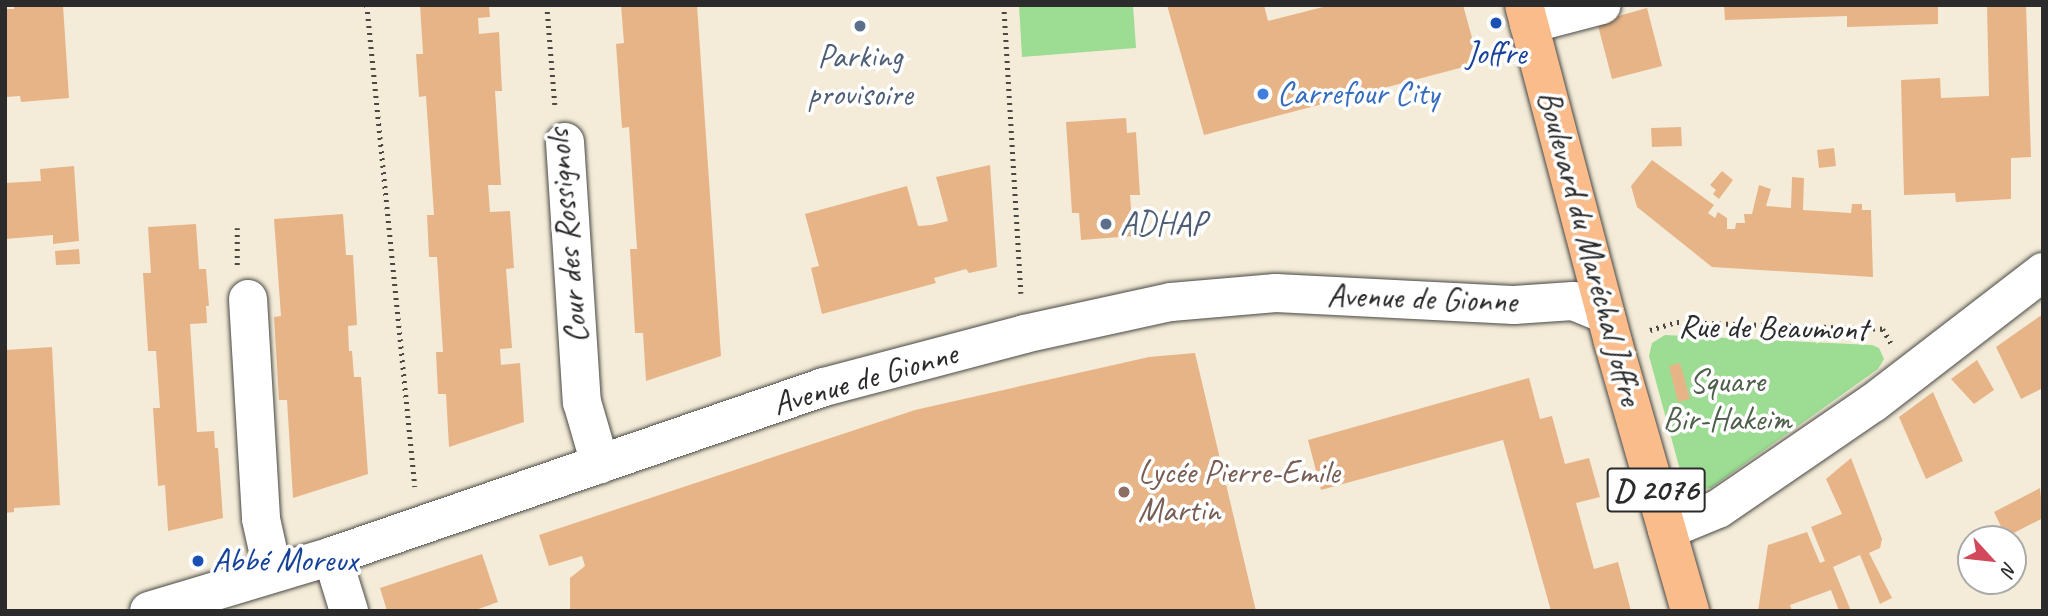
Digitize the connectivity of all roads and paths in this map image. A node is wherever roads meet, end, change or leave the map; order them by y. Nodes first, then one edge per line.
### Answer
1 (367, 5) edge
2 (547, 5) edge
3 (1004, 5) edge
4 (1602, 5) edge
5 (1527, 15) edge
6 (565, 142) joint
7 (2043, 272) edge
8 (248, 299) dead end
9 (1609, 328) junction
10 (1024, 334) junction
11 (1910, 373) junction
12 (600, 464) junction
13 (419, 526) junction
14 (1667, 530) junction
15 (332, 556) junction
16 (273, 573) junction
17 (149, 611) edge
18 (349, 611) edge
19 (1690, 611) edge

1 - 13 path
2 - 6 path, Cour des Rossignols
3 - 10 path
4 - 5 street
5 - 9 main road, Boulevard du Maréchal Joffre / D 2076
6 - 12 street, Cour des Rossignols
7 - 11 street, Rue de Beaumont
8 - 16 street
9 - 10 street, Avenue de Gionne
9 - 11 path, Rue de Beaumont
9 - 14 main road, Boulevard du Maréchal Joffre / D 2076
10 - 12 street, Avenue de Gionne
11 - 14 street, Rue de Beaumont
12 - 13 street, Avenue de Gionne
13 - 15 street, Avenue de Gionne
14 - 19 main road, Boulevard du Maréchal Joffre / D 2076
15 - 16 street, Avenue de Gionne
15 - 18 street
16 - 17 street, Avenue de Gionne

